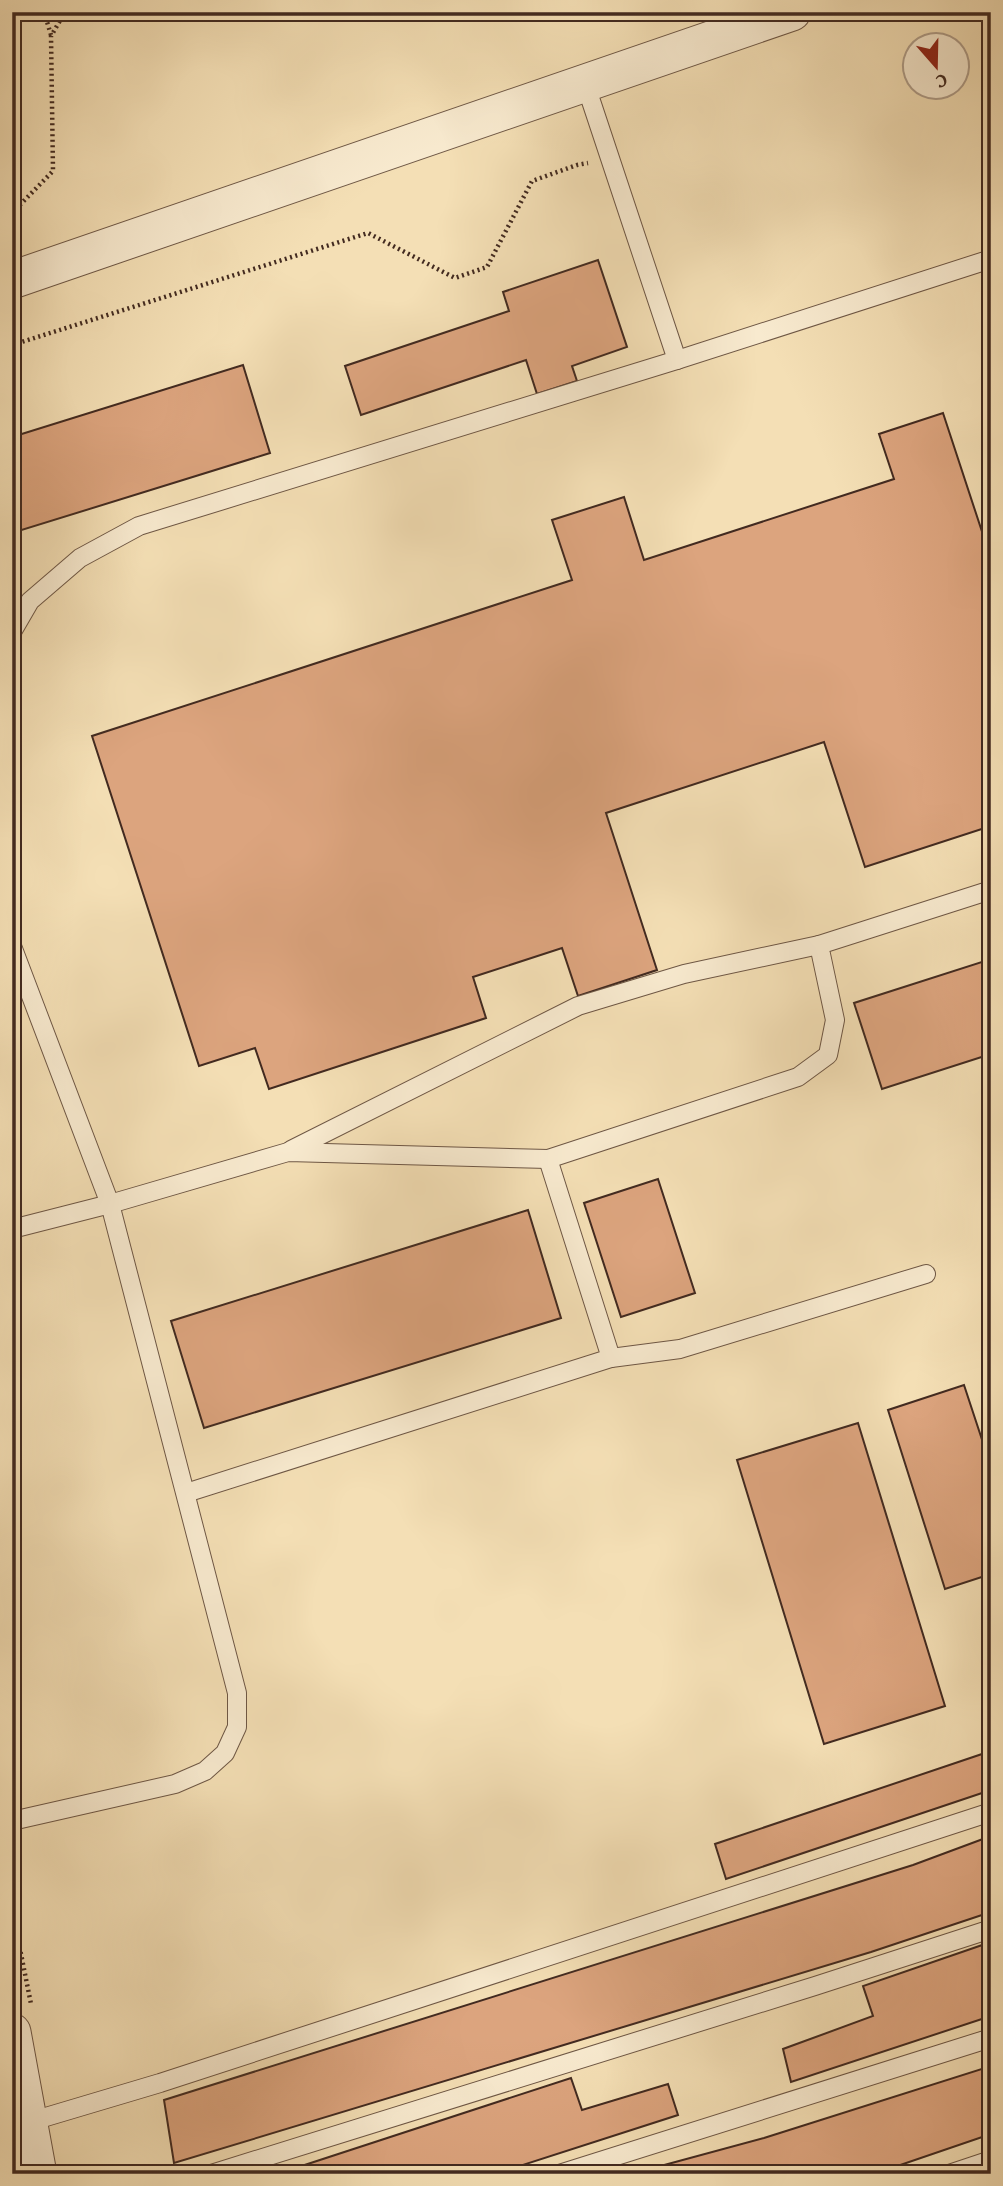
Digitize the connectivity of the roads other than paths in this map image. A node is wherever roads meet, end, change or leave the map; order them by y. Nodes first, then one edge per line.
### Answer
1 (792, 12) edge
2 (585, 83) junction
3 (991, 259) edge
4 (12, 280) edge
5 (677, 360) junction
6 (12, 632) edge
7 (991, 890) edge
8 (819, 945) junction
9 (12, 946) edge
10 (288, 1152) junction
11 (548, 1159) junction
12 (110, 1204) junction
13 (12, 1230) edge
14 (926, 1274) dead end
15 (611, 1357) junction
16 (186, 1493) junction
17 (991, 1812) edge
18 (12, 1821) edge
19 (991, 1929) edge
20 (12, 2032) edge
21 (991, 2038) edge
22 (29, 2122) junction
23 (991, 2160) edge
24 (38, 2174) edge
25 (211, 2174) edge
26 (559, 2174) edge
27 (949, 2174) edge

1 - 2 street
2 - 4 street
2 - 5 lane
3 - 5 lane
5 - 6 lane
7 - 8 lane
8 - 10 lane
8 - 11 lane
9 - 12 lane
10 - 11 lane
10 - 12 lane
11 - 15 lane
12 - 13 lane
12 - 16 lane
14 - 15 lane
15 - 16 lane
16 - 18 lane
17 - 22 lane
19 - 25 lane
20 - 22 street
21 - 26 lane
22 - 24 street
23 - 27 lane

